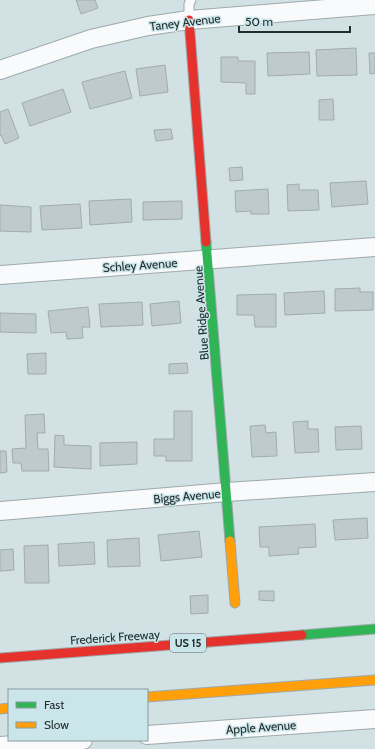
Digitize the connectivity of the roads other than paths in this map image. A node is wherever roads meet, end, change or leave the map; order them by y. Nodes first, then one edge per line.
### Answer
1 (191, 0) edge
2 (375, 5) edge
3 (189, 20) junction
4 (0, 70) edge
5 (375, 247) edge
6 (208, 260) junction
7 (0, 275) edge
8 (375, 482) edge
9 (227, 492) junction
10 (0, 511) edge
11 (236, 603) dead end
12 (375, 629) edge
13 (0, 658) edge
14 (375, 680) edge
15 (148, 697) edge
16 (375, 719) edge
17 (148, 735) edge
18 (69, 741) edge
19 (0, 746) edge

1 - 3 lane
2 - 3 street, Taney Avenue
3 - 4 street, Taney Avenue
3 - 6 main road, Blue Ridge Avenue
5 - 6 street, Schley Avenue
6 - 7 street, Schley Avenue
6 - 9 main road, Blue Ridge Avenue
8 - 9 street, Biggs Avenue
9 - 10 street, Biggs Avenue
9 - 11 main road, Blue Ridge Avenue
12 - 13 main road, Frederick Freeway / US 15
14 - 15 main road
16 - 17 street, Apple Avenue
18 - 19 street

